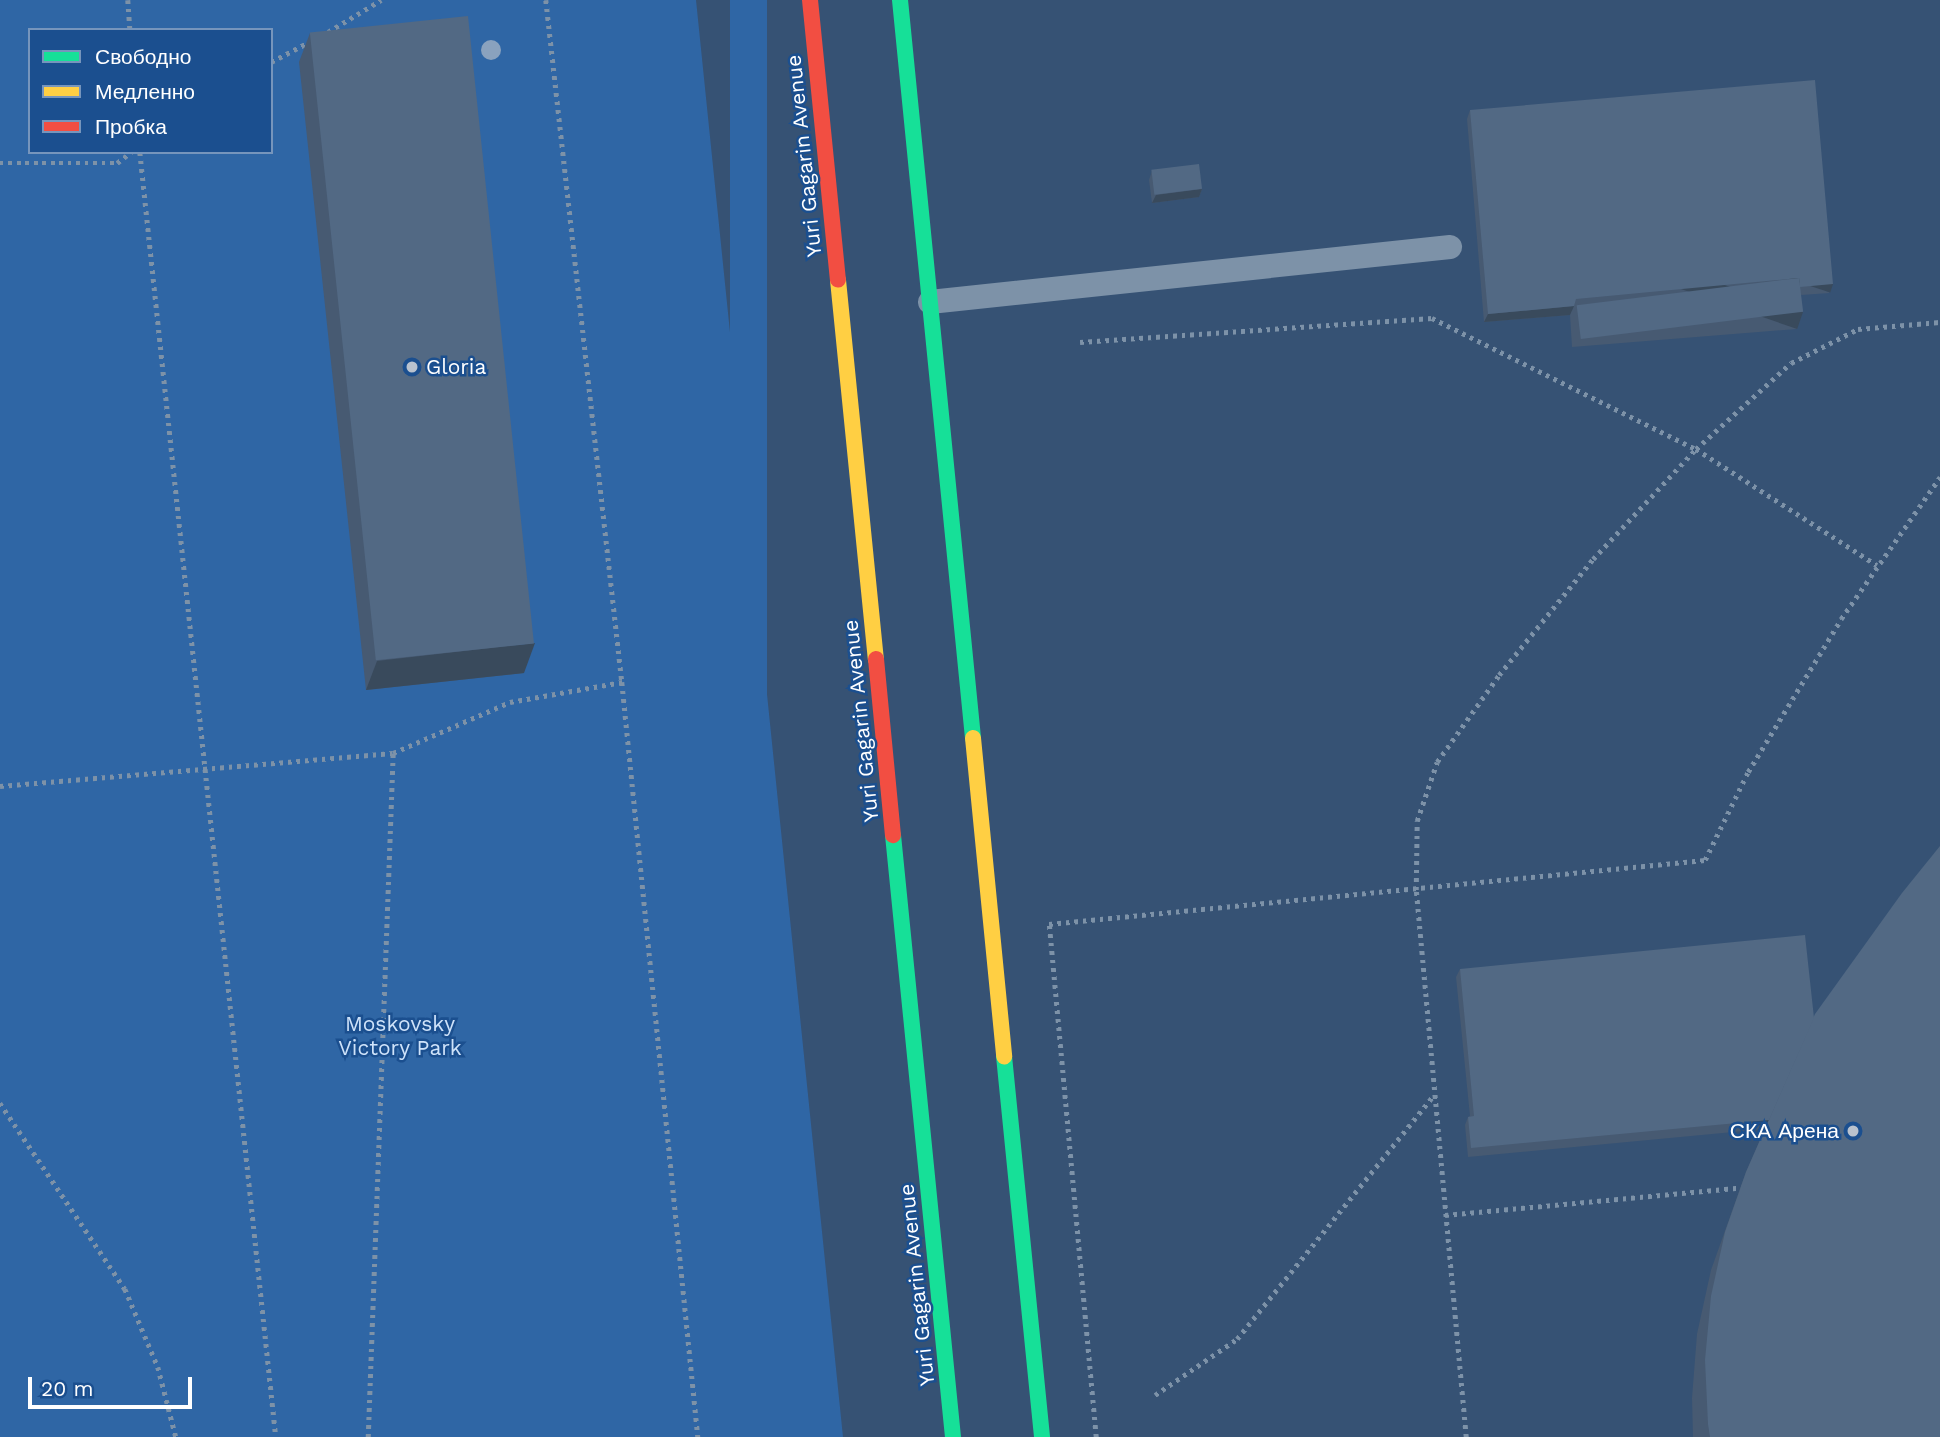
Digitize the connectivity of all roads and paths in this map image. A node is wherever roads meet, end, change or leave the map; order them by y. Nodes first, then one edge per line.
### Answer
1 (128, 0) edge
2 (381, 0) edge
3 (546, 0) edge
4 (810, 0) edge
5 (900, 0) edge
6 (130, 28) edge
7 (273, 61) edge
8 (128, 154) edge
9 (140, 154) edge
10 (0, 163) edge
11 (1450, 247) dead end
12 (930, 302) junction
13 (1940, 322) edge
14 (1080, 342) dead end
15 (1696, 449) junction
16 (1940, 477) edge
17 (1877, 565) junction
18 (622, 682) junction
19 (393, 752) junction
20 (207, 768) junction
21 (0, 786) edge
22 (1416, 890) junction
23 (1434, 1095) junction
24 (0, 1103) edge
25 (1750, 1186) edge
26 (1446, 1214) junction
27 (1155, 1395) dead end
28 (176, 1437) edge
29 (276, 1437) edge
30 (368, 1437) edge
31 (698, 1437) edge
32 (953, 1437) edge
33 (1042, 1437) edge
34 (1096, 1437) edge
35 (1466, 1437) edge

1 - 6 path
2 - 7 path
3 - 18 path
4 - 32 main road, Yuri Gagarin Avenue
5 - 12 main road
8 - 10 path
9 - 20 path
11 - 12 lane
12 - 33 main road
13 - 15 path
14 - 15 path
15 - 17 path
15 - 22 path
16 - 17 path
17 - 22 path
18 - 19 path
18 - 31 path
19 - 20 path
19 - 30 path
20 - 21 path
20 - 29 path
22 - 23 path
22 - 34 path
23 - 26 path
23 - 27 path
24 - 28 path
25 - 26 path
26 - 35 path

